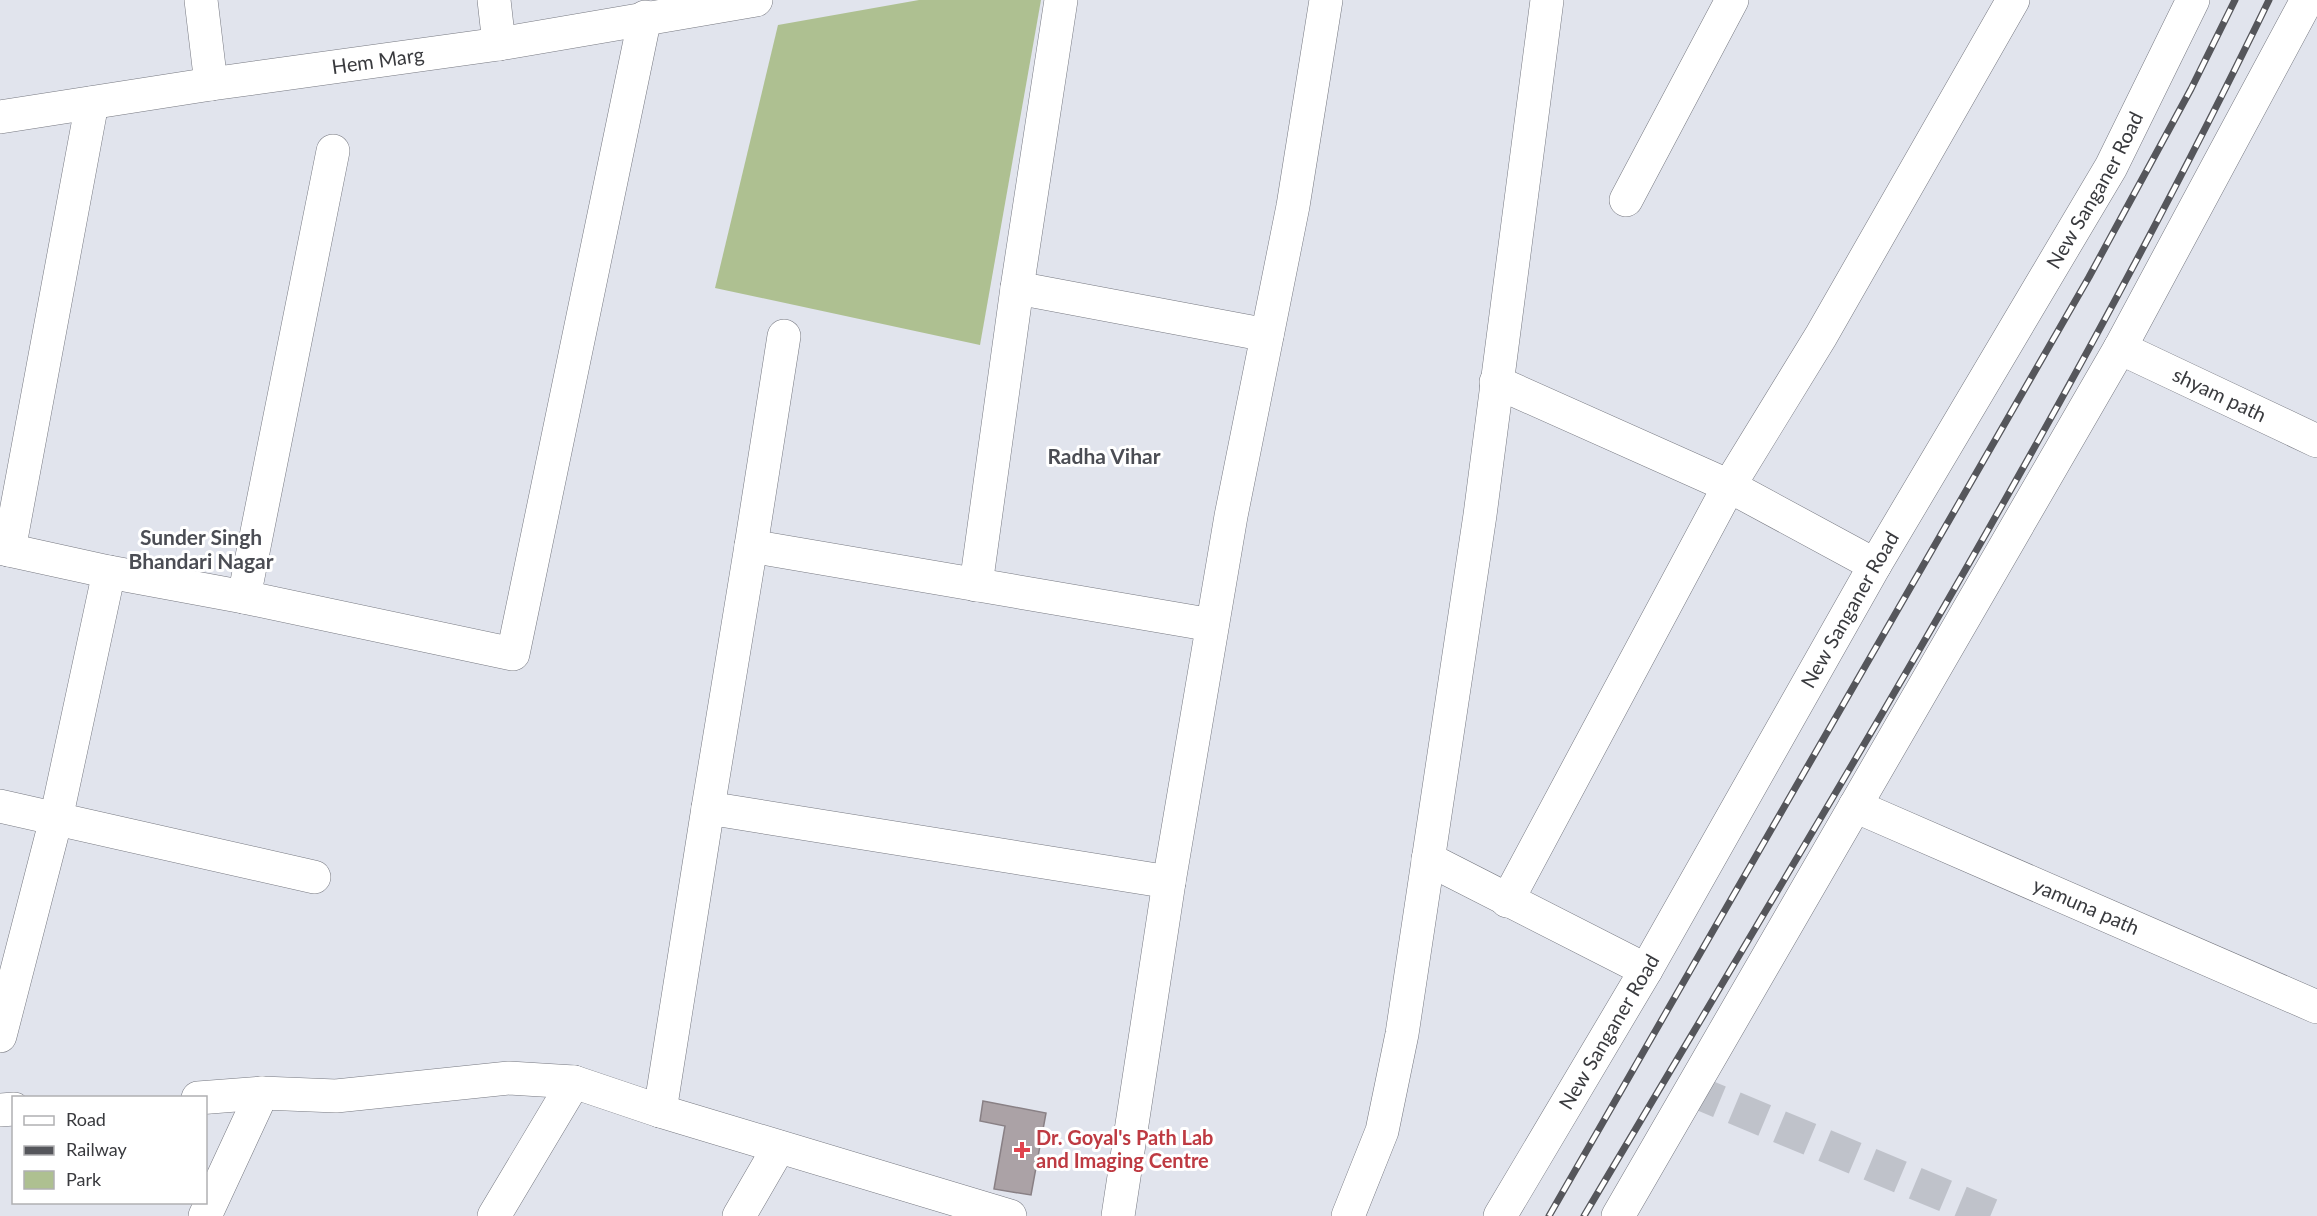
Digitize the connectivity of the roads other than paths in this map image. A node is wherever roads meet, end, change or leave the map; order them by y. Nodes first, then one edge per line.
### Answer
1 (201, 0) edge
2 (494, 0) edge
3 (756, 0) edge
4 (1061, 0) edge
5 (1326, 0) edge
6 (1547, 0) edge
7 (1732, 0) edge
8 (2013, 0) edge
9 (2193, 0) edge
10 (2307, 0) edge
11 (645, 17) junction
12 (499, 44) junction
13 (211, 84) junction
14 (92, 103) junction
15 (0, 117) edge
16 (333, 151) dead end
17 (1626, 200) dead end
18 (1017, 288) junction
19 (1267, 335) junction
20 (784, 336) dead end
21 (2120, 348) junction
22 (1496, 382) junction
23 (2317, 441) edge
24 (1729, 486) junction
25 (751, 546) junction
26 (4, 549) edge
27 (1875, 565) junction
28 (109, 572) junction
29 (976, 585) junction
30 (244, 597) junction
31 (1212, 625) junction
32 (0, 806) edge
33 (1855, 806) junction
34 (708, 808) junction
35 (56, 819) junction
36 (1428, 860) junction
37 (314, 878) dead end
38 (1169, 882) junction
39 (1507, 901) junction
40 (1646, 970) junction
41 (2317, 1007) edge
42 (0, 1036) edge
43 (574, 1082) junction
44 (262, 1093) junction
45 (207, 1097) edge
46 (660, 1111) junction
47 (779, 1147) junction
48 (964, 1210) edge
49 (205, 1216) edge
50 (494, 1216) edge
51 (740, 1216) edge
52 (1010, 1216) edge
53 (1118, 1216) edge
54 (1348, 1216) edge
55 (1500, 1216) edge
56 (1618, 1216) edge

1 - 13 street
2 - 12 street
3 - 11 street, Hem Marg
4 - 18 street
5 - 19 street
6 - 22 street
7 - 17 street
8 - 24 street
9 - 27 street, New Sanganer Road
10 - 21 street
11 - 12 street, Hem Marg
11 - 30 street
12 - 13 street, Hem Marg
13 - 14 street, Hem Marg
14 - 15 street, Hem Marg
14 - 26 street
16 - 30 street
18 - 19 street
18 - 29 street
19 - 31 street
20 - 25 street
21 - 23 street, shyam path
21 - 33 street
22 - 24 street
22 - 36 street
24 - 27 street
24 - 39 street
25 - 29 street
25 - 34 street
26 - 28 street
27 - 40 street, New Sanganer Road
28 - 30 street
28 - 35 street
29 - 31 street
31 - 38 street
32 - 35 street
33 - 41 street, yamuna path
33 - 56 street
34 - 38 street
34 - 46 street
35 - 37 street
35 - 42 street
36 - 39 street
36 - 54 street
38 - 53 street
39 - 40 street
40 - 55 street, New Sanganer Road
43 - 44 street
43 - 46 street
43 - 50 street
44 - 45 street
44 - 49 street
46 - 47 street
47 - 48 street
47 - 51 street
48 - 52 street

